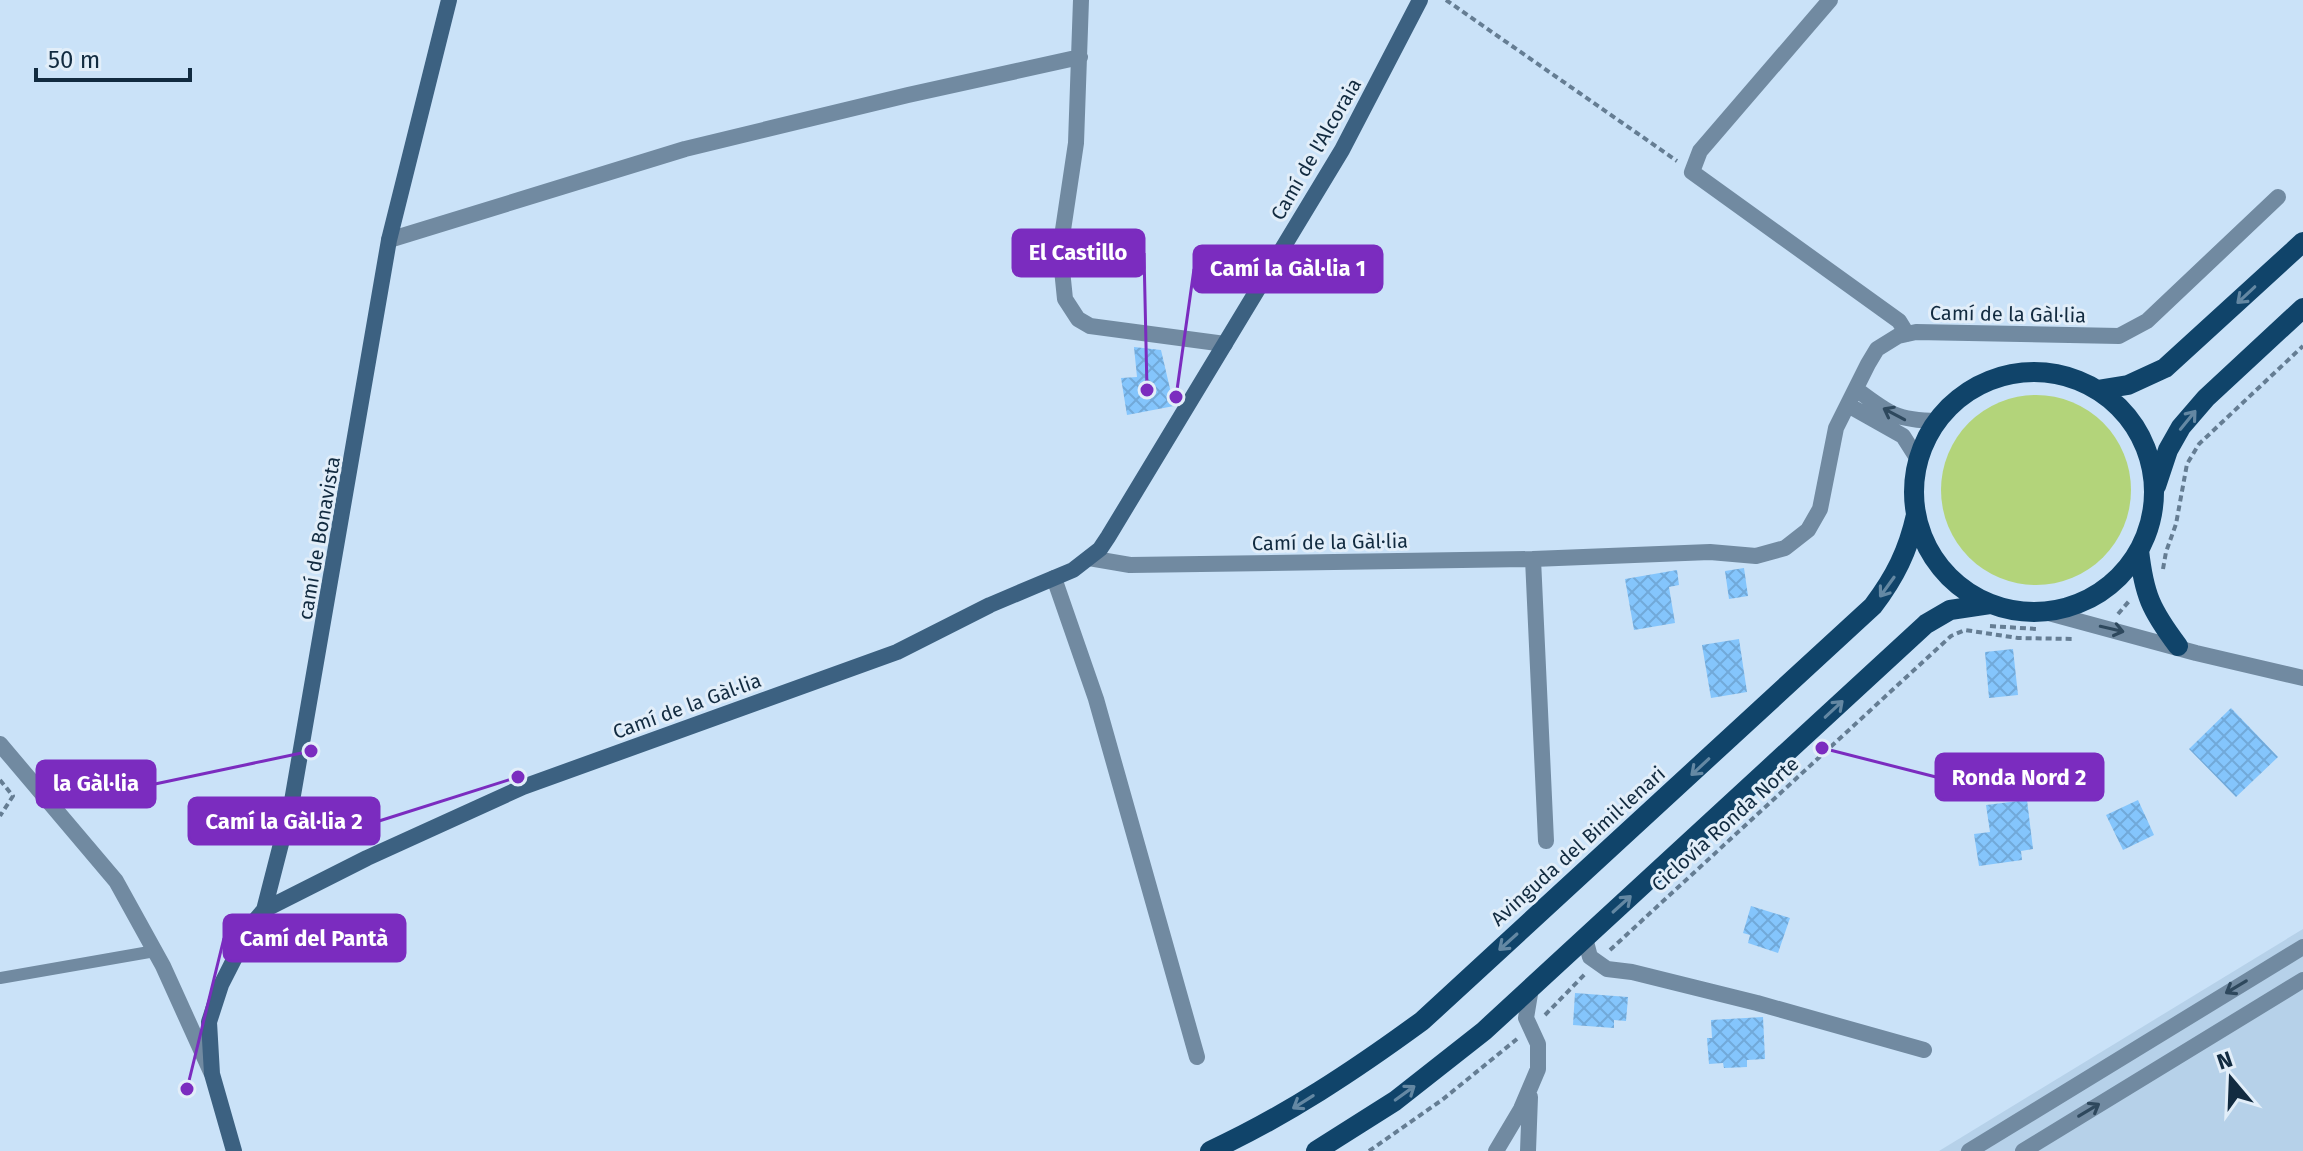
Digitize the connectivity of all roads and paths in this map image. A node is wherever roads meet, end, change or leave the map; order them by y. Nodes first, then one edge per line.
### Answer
1 (449, 0) edge
2 (1081, 0) edge
3 (1420, 0) edge
4 (1446, 0) edge
5 (1830, 0) edge
6 (1080, 57) junction
7 (1692, 172) junction
8 (2278, 197) dead end
9 (389, 240) junction
10 (2303, 242) edge
11 (2303, 308) edge
12 (1907, 334) junction
13 (1225, 344) junction
14 (2303, 346) edge
15 (1856, 389) junction
16 (2097, 390) junction
17 (1848, 405) junction
18 (1937, 421) junction
19 (1917, 458) junction
20 (2154, 489) junction
21 (1916, 515) junction
22 (2139, 550) junction
23 (1089, 558) junction
24 (1533, 559) junction
25 (1054, 578) junction
26 (2141, 592) junction
27 (1990, 604) junction
28 (2045, 621) junction
29 (1975, 624) dead end
30 (2114, 624) junction
31 (1985, 625) dead end
32 (2074, 640) dead end
33 (1930, 645) dead end
34 (2178, 646) junction
35 (2303, 678) edge
36 (0, 744) edge
37 (0, 780) edge
38 (0, 816) edge
39 (1546, 841) dead end
40 (264, 910) junction
41 (1585, 938) junction
42 (2303, 947) edge
43 (155, 951) junction
44 (1597, 962) junction
45 (0, 978) edge
46 (2303, 980) edge
47 (1531, 988) junction
48 (1531, 1029) junction
49 (1924, 1050) dead end
50 (1197, 1057) dead end
51 (212, 1074) junction
52 (1530, 1088) junction
53 (1988, 1144) edge
54 (234, 1151) edge
55 (1210, 1151) edge
56 (1316, 1151) edge
57 (1369, 1151) edge
58 (1496, 1151) edge
59 (1528, 1151) edge
60 (1969, 1151) edge
61 (2023, 1151) edge

1 - 9 street, camí de Bonavista
2 - 6 street
3 - 13 street, Camí de l'Alcoraia
4 - 7 path
5 - 7 street
6 - 9 street
6 - 13 street
7 - 12 street
8 - 12 street, Camí de la Gàl·lia
9 - 40 street, camí de Bonavista
10 -> 16 main road
20 -> 11 main road
12 - 15 street, Camí de la Gàl·lia
13 - 23 street, Camí de l'Alcoraia
14 - 26 path
15 - 17 street, Camí de la Gàl·lia
18 -> 15 street
16 - 18 main road
16 - 20 main road
17 - 19 street
17 - 24 street, Camí de la Gàl·lia
18 - 19 main road
19 - 21 main road
20 - 22 main road
21 - 27 main road
21 -> 55 main road, Avinguda del Bimil·lenari
22 - 26 main road
22 - 28 main road
23 - 24 street, Camí de la Gàl·lia
23 - 25 street, Camí de la Gàl·lia
24 - 39 street
25 - 40 street, Camí de la Gàl·lia
25 - 50 street
26 - 30 path
26 - 30 path
26 - 34 main road
27 - 28 main road
41 -> 27 main road
28 -> 30 street
28 - 31 path
29 - 33 path
30 - 34 street
32 - 44 path, Ciclovía Ronda Norte
34 - 35 street
36 - 43 street
37 - 38 path
40 - 51 street, camí de Bonavista
41 - 44 street
41 - 47 main road
42 -> 53 street
43 - 45 lane
43 - 51 street
44 - 48 path, Ciclovía Ronda Norte
44 - 49 street
61 -> 46 street
47 - 48 street
56 -> 47 main road
48 - 52 street
48 - 57 path, Ciclovía Ronda Norte
51 - 54 street, camí de Bonavista
52 - 58 street
52 - 59 street
53 - 60 street

